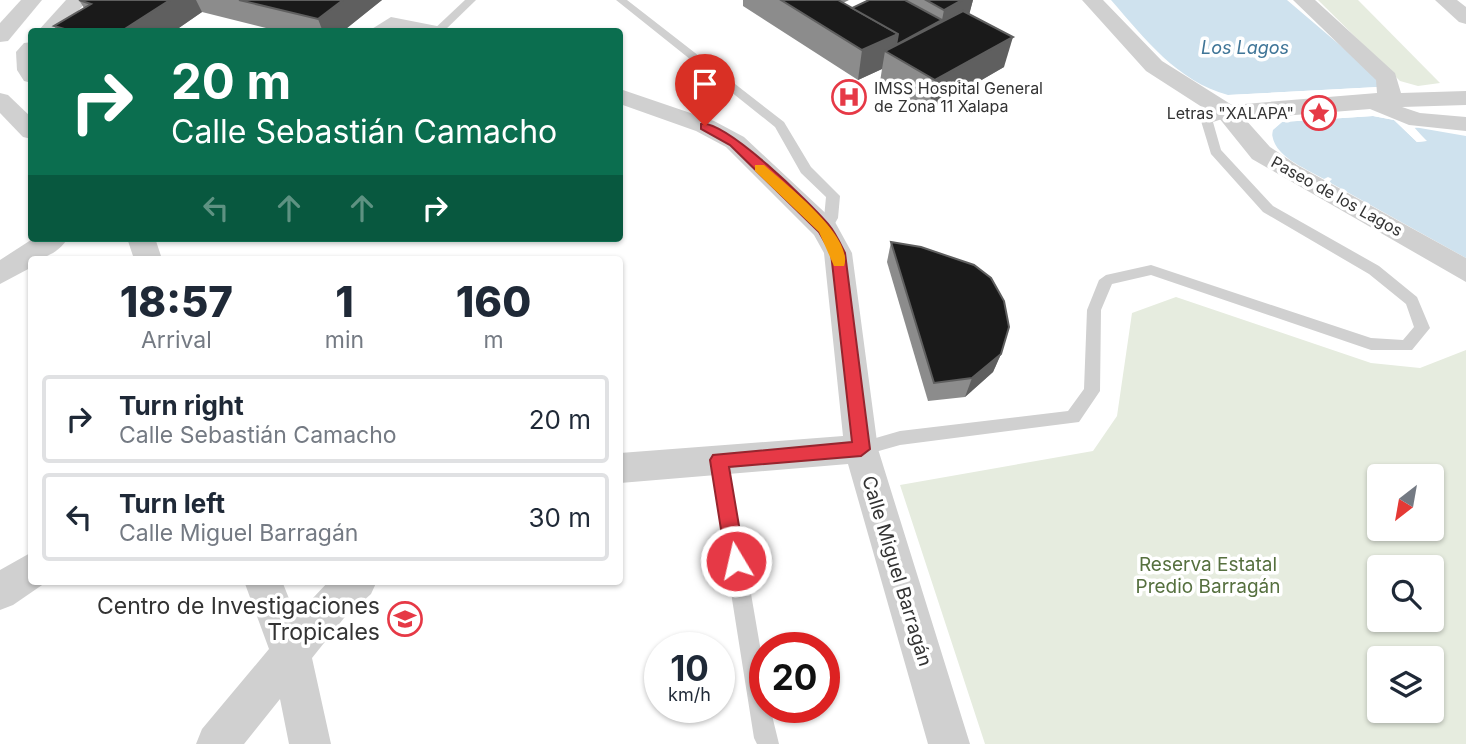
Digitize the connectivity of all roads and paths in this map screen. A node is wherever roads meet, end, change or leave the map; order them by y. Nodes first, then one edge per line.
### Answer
1 (32, 0) edge
2 (78, 0) edge
3 (471, 0) edge
4 (621, 0) edge
5 (1092, 0) edge
6 (1303, 0) edge
7 (1445, 0) edge
8 (1466, 18) edge
9 (51, 28) edge
10 (440, 28) edge
11 (0, 36) edge
12 (623, 97) edge
13 (1466, 97) edge
14 (0, 100) edge
15 (1380, 101) junction
16 (1237, 113) junction
17 (1466, 124) edge
18 (28, 128) edge
19 (806, 170) junction
20 (786, 195) junction
21 (824, 229) junction
22 (48, 242) edge
23 (1466, 272) edge
24 (0, 274) edge
25 (861, 449) junction
26 (719, 460) junction
27 (623, 468) edge
28 (28, 573) edge
29 (265, 585) edge
30 (354, 585) edge
31 (0, 592) edge
32 (291, 654) junction
33 (217, 744) edge
34 (310, 744) edge
35 (768, 744) edge
36 (949, 744) edge

1 - 11 street
2 - 9 street
3 - 10 lane
4 - 19 lane
5 - 16 street, Paseo de los Lagos
6 - 15 street
7 - 8 street
12 - 20 street, Calle Miguel Barragán
13 - 15 street
14 - 18 street
15 - 16 street
15 - 17 street
16 - 23 street, Paseo de los Lagos
16 - 25 lane
19 - 20 lane
19 - 21 lane
20 - 21 street, Calle Miguel Barragán
21 - 25 street, Calle Miguel Barragán
22 - 24 street
25 - 26 street
25 - 36 street, Calle Miguel Barragán
26 - 27 street
26 - 35 lane
28 - 31 street
29 - 32 street
30 - 32 street
32 - 33 street
32 - 34 street

